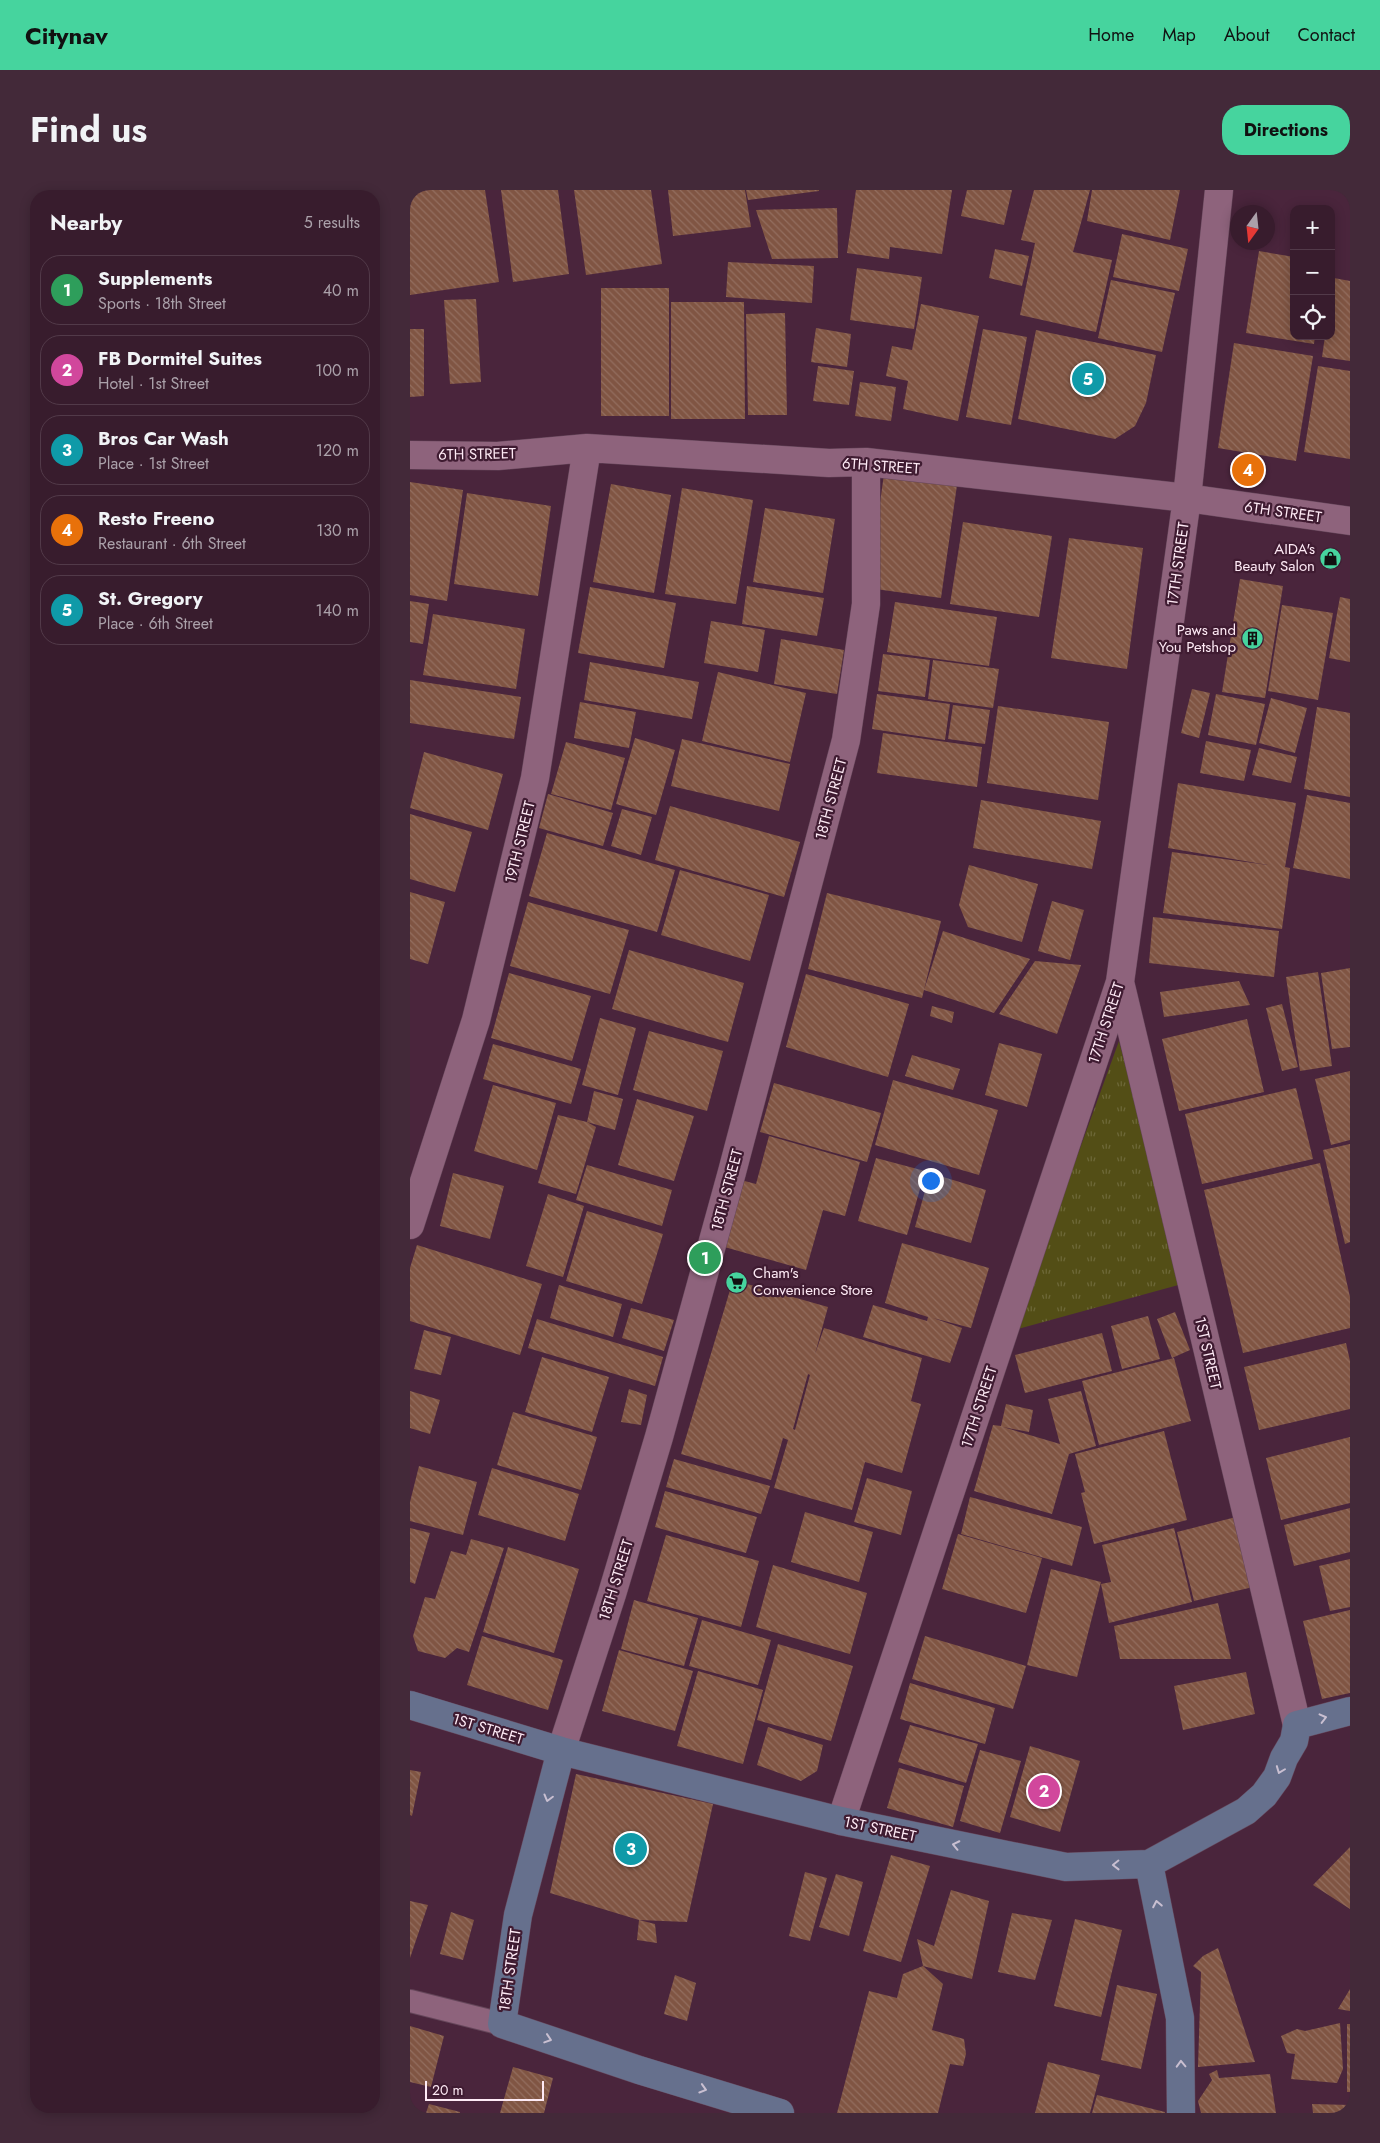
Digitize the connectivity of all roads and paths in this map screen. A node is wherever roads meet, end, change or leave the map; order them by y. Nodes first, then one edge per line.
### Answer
1 (1219, 190) edge
2 (587, 448) junction
3 (410, 454) edge
4 (866, 462) junction
5 (1187, 498) junction
6 (1350, 521) edge
7 (1120, 982) junction
8 (410, 1225) edge
9 (410, 1705) edge
10 (1350, 1711) edge
11 (1297, 1725) junction
12 (561, 1751) junction
13 (841, 1821) junction
14 (1148, 1864) junction
15 (410, 2001) edge
16 (502, 2024) junction
17 (780, 2113) edge
18 (1181, 2113) edge

1 - 5 street, 17TH STREET
2 - 3 street, 6TH STREET
2 - 4 street, 6TH STREET
2 - 8 street, 19TH STREET
4 - 5 street, 6TH STREET
4 - 12 street, 18TH STREET
5 - 6 street, 6TH STREET
5 - 7 street, 17TH STREET
7 - 11 street, 1ST STREET
7 - 13 street, 17TH STREET
9 - 12 street, 1ST STREET
11 -> 10 street
11 -> 14 street, 1ST STREET
12 - 13 street, 1ST STREET
12 -> 16 street, 18TH STREET
14 -> 13 street, 1ST STREET
18 -> 14 street
15 - 16 lane
16 -> 17 street

